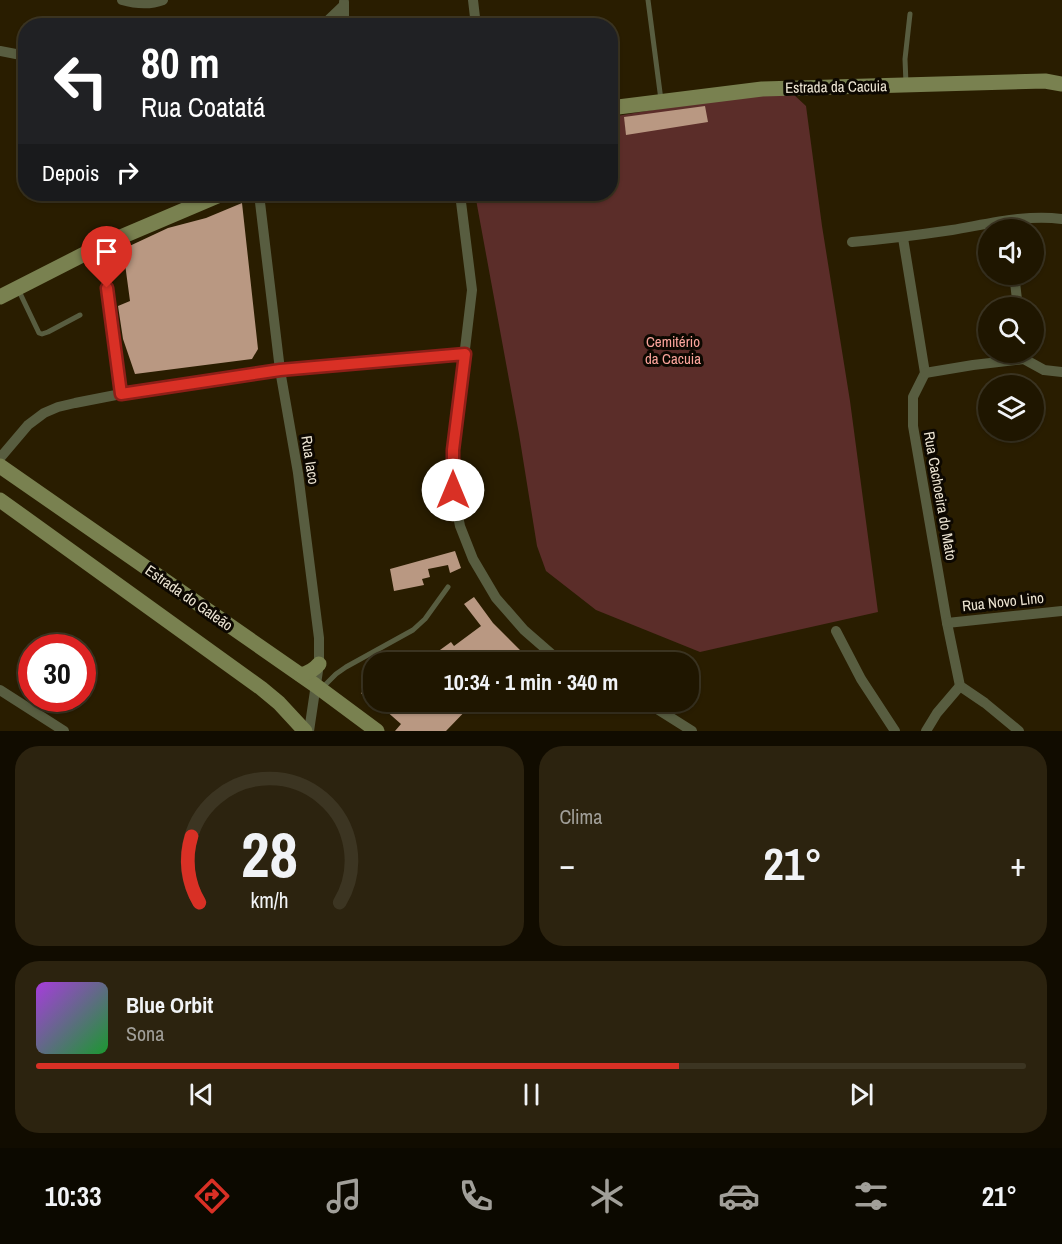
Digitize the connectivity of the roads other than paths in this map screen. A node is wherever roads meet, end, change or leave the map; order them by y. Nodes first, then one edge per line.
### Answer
1 (122, 0) edge
2 (163, 0) edge
3 (473, 0) edge
4 (648, 0) edge
5 (344, 2) edge
6 (910, 14) dead end
7 (329, 18) edge
8 (344, 18) edge
9 (475, 18) edge
10 (0, 51) edge
11 (18, 54) edge
12 (1062, 75) edge
13 (1045, 81) junction
14 (1062, 84) edge
15 (906, 85) junction
16 (661, 101) junction
17 (618, 107) edge
18 (206, 201) edge
19 (260, 201) edge
20 (461, 201) edge
21 (1033, 219) edge
22 (1062, 219) edge
23 (978, 229) edge
24 (903, 238) junction
25 (852, 242) dead end
26 (102, 246) junction
27 (17, 288) junction
28 (0, 297) edge
29 (80, 315) dead end
30 (465, 354) junction
31 (984, 363) edge
32 (1034, 363) edge
33 (280, 370) junction
34 (925, 373) junction
35 (1062, 375) edge
36 (121, 394) junction
37 (0, 458) edge
38 (0, 466) edge
39 (0, 500) edge
40 (448, 587) dead end
41 (1062, 610) edge
42 (947, 622) junction
43 (836, 631) dead end
44 (549, 652) edge
45 (319, 664) junction
46 (301, 675) junction
47 (960, 686) junction
48 (318, 687) junction
49 (0, 690) edge
50 (660, 712) edge
51 (64, 731) edge
52 (307, 731) edge
53 (377, 731) edge
54 (692, 731) edge
55 (895, 731) edge
56 (926, 731) edge
57 (1019, 731) edge

1 - 2 street
3 - 9 street
4 - 16 lane
5 - 7 street
5 - 8 street
6 - 15 lane
10 - 11 street
12 - 13 main road
13 - 14 main road, Estrada da Cacuia
13 - 15 main road, Estrada da Cacuia
15 - 16 main road, Estrada da Cacuia
16 - 17 main road, Estrada da Cacuia
18 - 26 main road
19 - 33 street, Rua Iaco
20 - 30 street
21 - 22 street
23 - 24 street
24 - 25 street
24 - 34 street
26 - 27 main road
26 - 36 street
27 - 28 main road
27 - 29 lane
30 - 33 street
30 - 44 street
31 - 34 street
32 - 35 street
33 - 36 street
33 - 45 street, Rua Iaco
34 - 42 street, Rua Cachoeira do Mato
36 - 37 street
38 - 46 main road, Estrada do Galeão
39 - 52 main road, Estrada do Galeão
40 - 48 lane
41 - 42 street, Rua Novo Lino
42 - 47 street, Rua Cachoeira do Mato
43 - 55 street
45 - 46 main road
45 - 48 street, Rua Iaco
46 - 48 main road, Estrada do Galeão
47 - 56 street
47 - 57 street
48 - 52 street, Rua Iaco
48 - 53 main road, Estrada do Galeão
49 - 51 street
50 - 54 street

